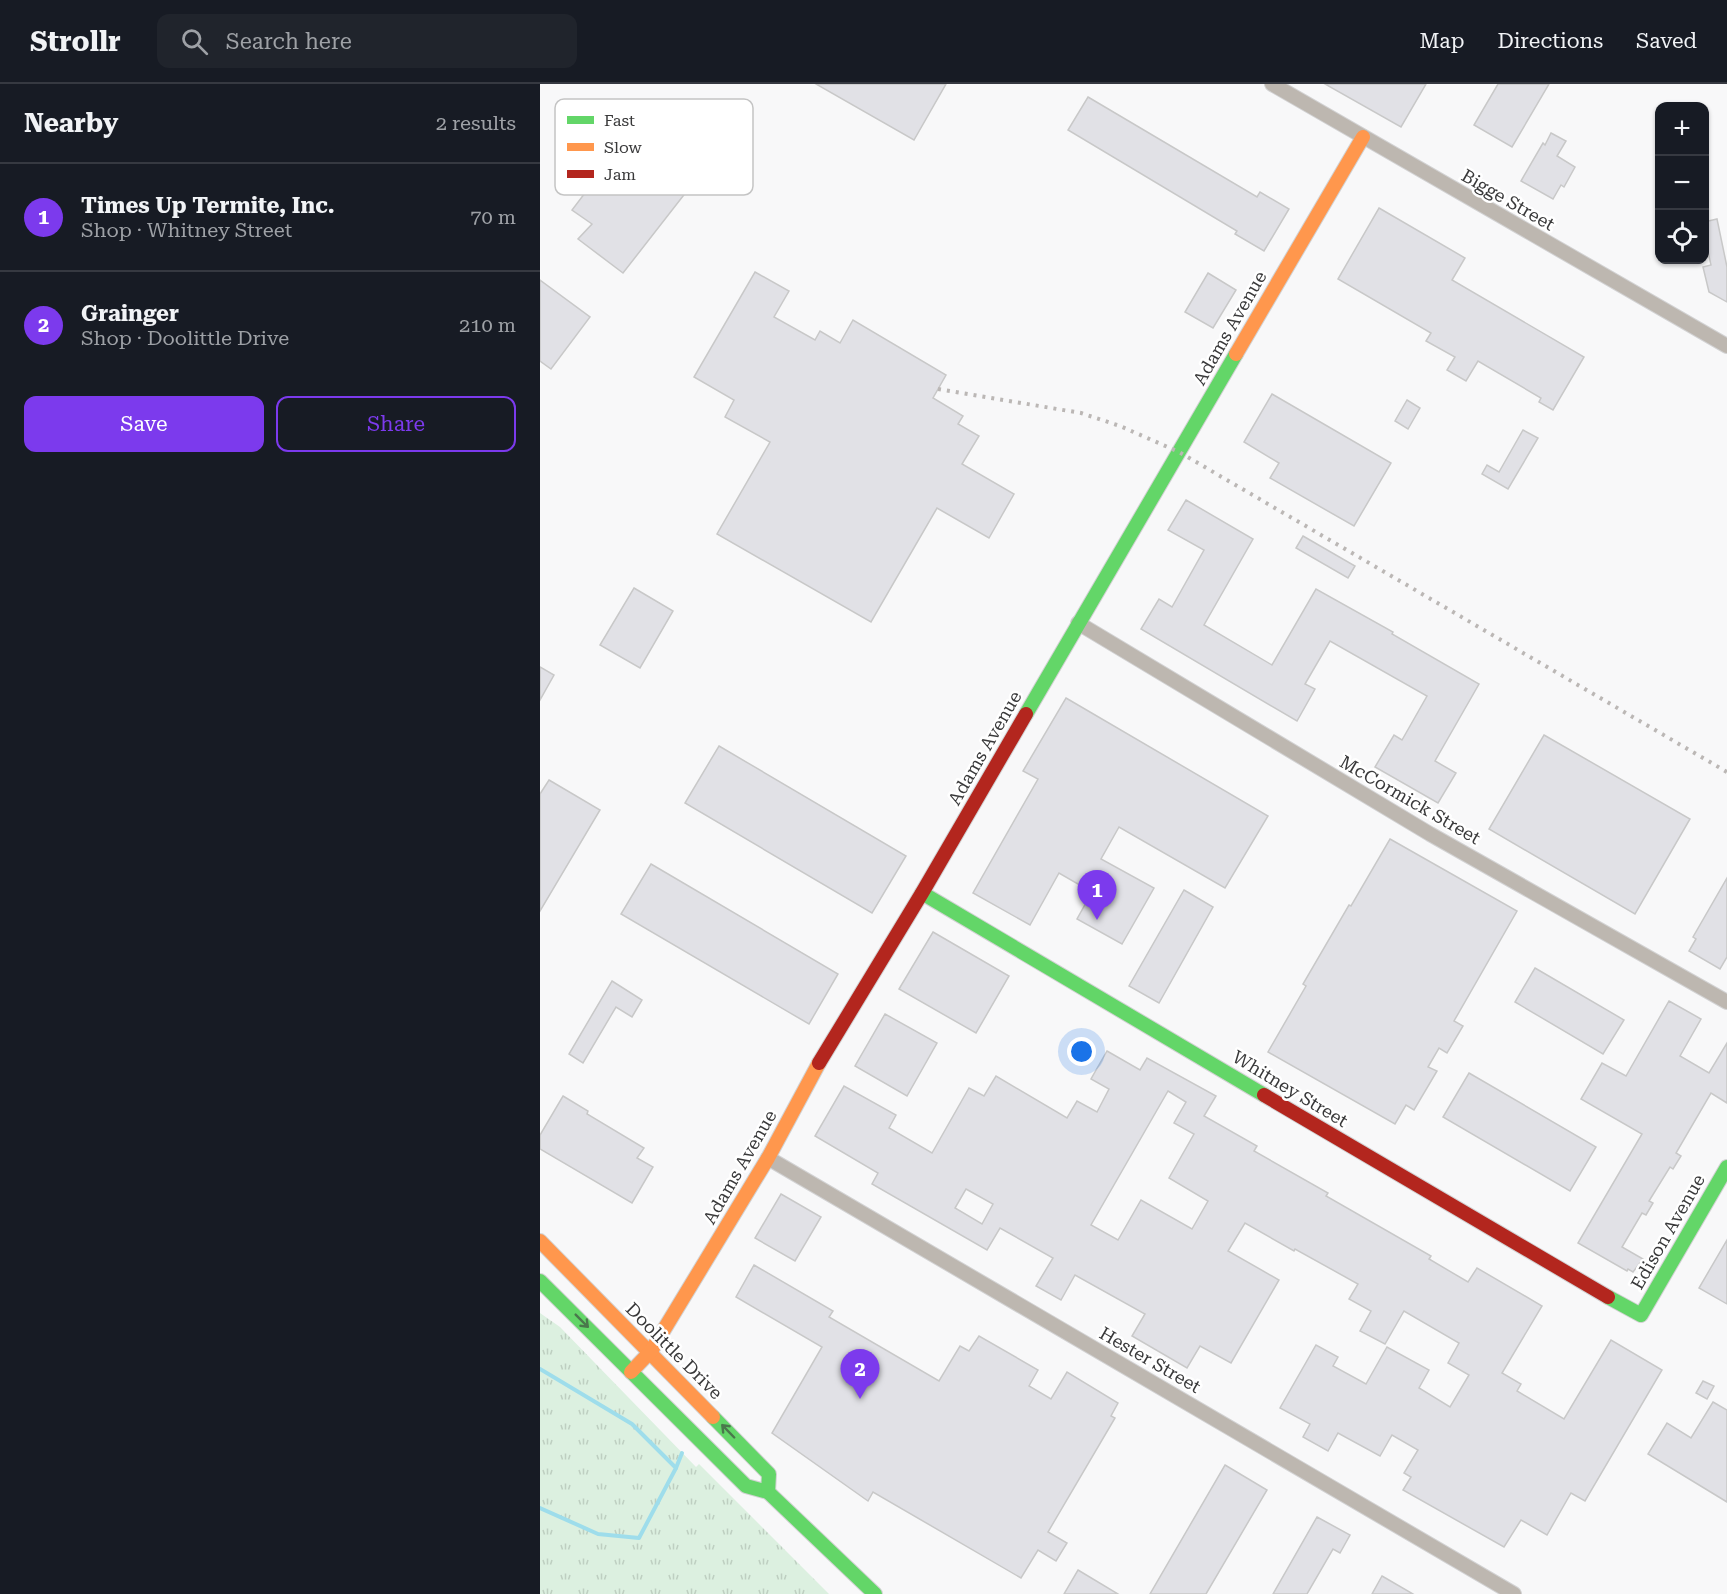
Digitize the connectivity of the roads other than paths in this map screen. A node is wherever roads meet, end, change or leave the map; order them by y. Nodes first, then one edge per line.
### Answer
1 (1272, 84) edge
2 (1363, 137) junction
3 (1727, 346) edge
4 (1078, 623) junction
5 (922, 893) junction
6 (1727, 1002) edge
7 (768, 1158) junction
8 (1727, 1167) edge
9 (540, 1241) edge
10 (540, 1281) edge
11 (1641, 1315) joint
12 (651, 1352) junction
13 (631, 1372) junction
14 (768, 1492) junction
15 (875, 1594) edge
16 (1514, 1594) edge

1 - 2 street, Bigge Street
2 - 3 street, Bigge Street
2 - 4 street, Adams Avenue
4 - 5 street, Adams Avenue
4 - 6 street, McCormick Street
5 - 7 street, Adams Avenue
5 - 11 street, Whitney Street
7 - 12 street, Adams Avenue
7 - 16 street, Hester Street
8 - 11 street, Edison Avenue
9 - 12 street, Doolittle Drive
10 -> 13 street
12 - 13 street, Adams Avenue
14 -> 12 street, Doolittle Drive
13 - 14 street
14 - 15 street

